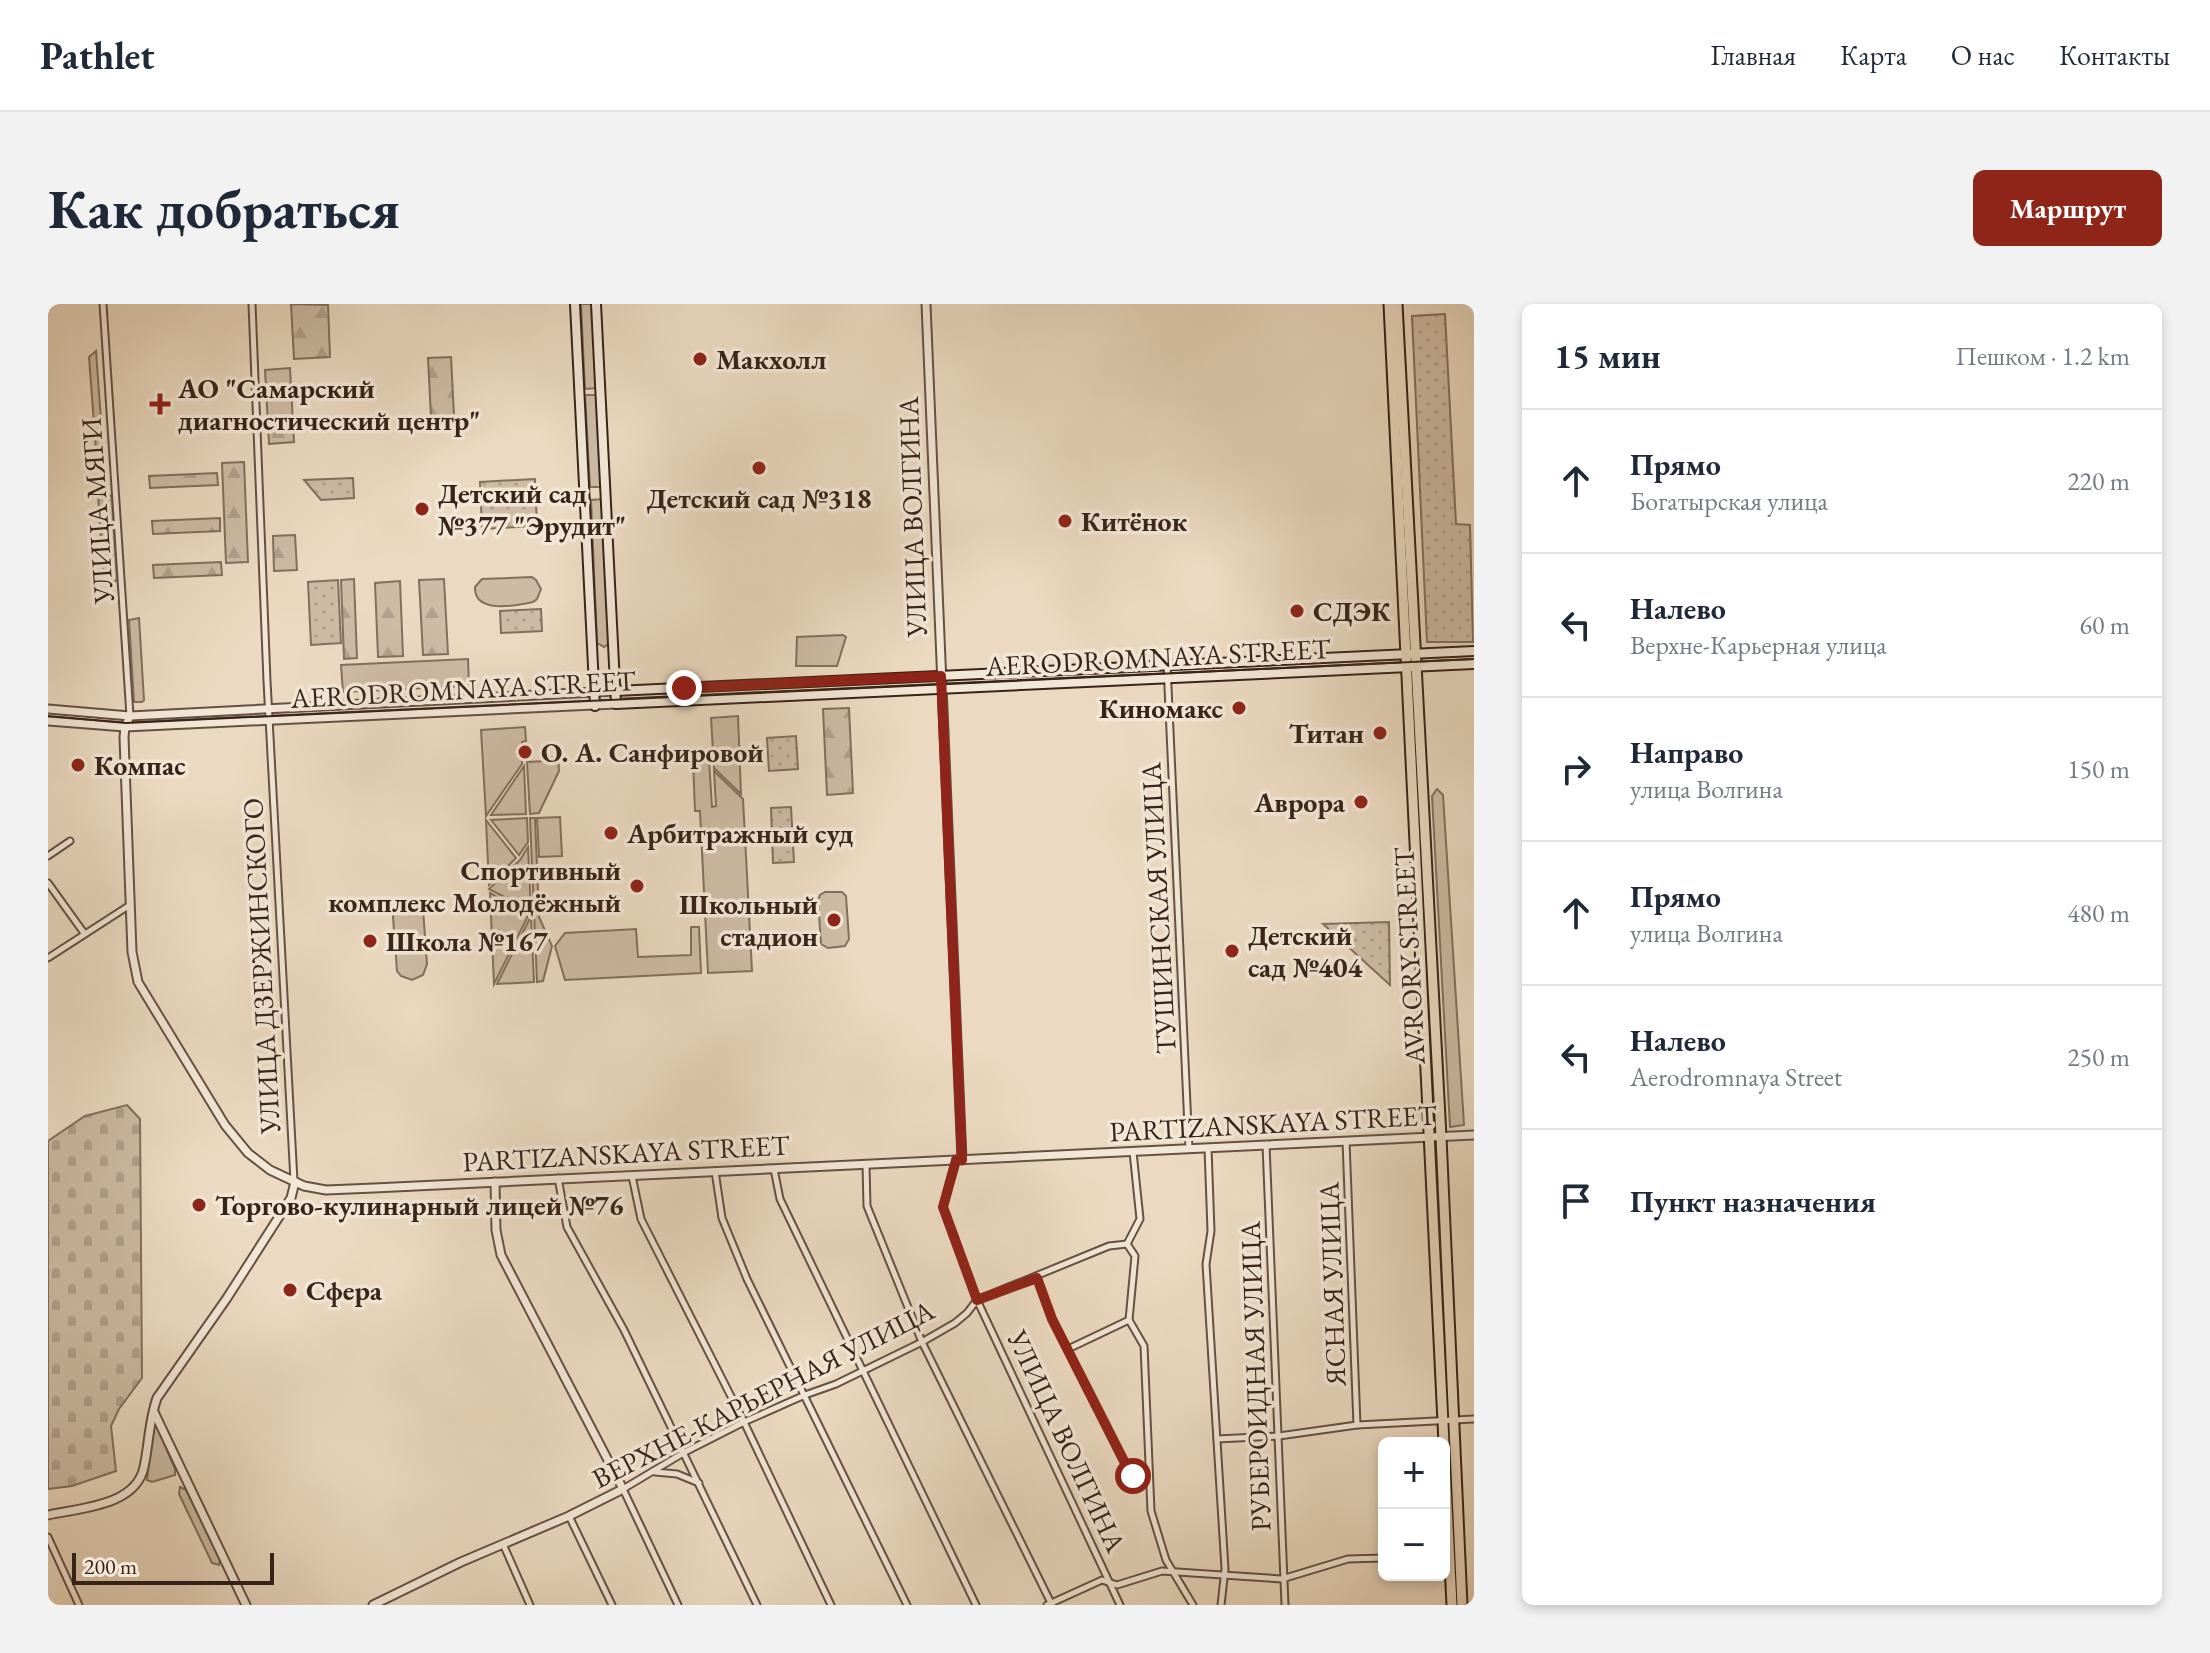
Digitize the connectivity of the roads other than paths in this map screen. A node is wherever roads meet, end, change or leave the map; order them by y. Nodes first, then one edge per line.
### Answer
1 (103, 304) edge
2 (252, 304) edge
3 (575, 304) edge
4 (596, 304) edge
5 (926, 304) edge
6 (1389, 304) edge
7 (1397, 304) edge
8 (613, 643) junction
9 (593, 645) junction
10 (1474, 651) edge
11 (1409, 654) junction
12 (1474, 664) edge
13 (1167, 665) junction
14 (1410, 667) junction
15 (941, 676) junction
16 (1167, 679) junction
17 (942, 689) junction
18 (615, 691) junction
19 (595, 692) junction
20 (616, 704) junction
21 (595, 706) junction
22 (48, 709) edge
23 (270, 709) junction
24 (130, 716) junction
25 (270, 720) junction
26 (48, 721) edge
27 (125, 727) junction
28 (70, 841) dead end
29 (48, 856) edge
30 (48, 883) edge
31 (130, 905) junction
32 (84, 933) junction
33 (48, 958) edge
34 (1474, 1135) edge
35 (1428, 1137) junction
36 (1441, 1137) junction
37 (1346, 1141) junction
38 (1266, 1145) junction
39 (1208, 1148) junction
40 (1189, 1149) junction
41 (1133, 1152) junction
42 (959, 1160) junction
43 (866, 1164) junction
44 (774, 1168) junction
45 (715, 1171) junction
46 (631, 1175) junction
47 (558, 1178) junction
48 (295, 1182) junction
49 (495, 1182) junction
50 (1127, 1244) junction
51 (1037, 1278) junction
52 (977, 1300) junction
53 (1129, 1320) junction
54 (922, 1342) junction
55 (1068, 1349) junction
56 (863, 1369) junction
57 (805, 1395) junction
58 (153, 1410) junction
59 (1474, 1419) edge
60 (1448, 1421) junction
61 (744, 1422) junction
62 (1357, 1425) junction
63 (1279, 1436) junction
64 (1445, 1437) edge
65 (1217, 1439) junction
66 (685, 1452) junction
67 (650, 1472) junction
68 (1149, 1477) junction
69 (700, 1483) junction
70 (623, 1489) junction
71 (48, 1515) edge
72 (569, 1516) junction
73 (48, 1537) edge
74 (503, 1543) junction
75 (1378, 1558) edge
76 (1173, 1573) junction
77 (1222, 1575) junction
78 (1282, 1579) junction
79 (1449, 1581) edge
80 (1110, 1583) junction
81 (1050, 1604) edge
82 (79, 1605) edge
83 (246, 1605) edge
84 (373, 1605) edge
85 (530, 1605) edge
86 (612, 1605) edge
87 (678, 1605) edge
88 (757, 1605) edge
89 (831, 1605) edge
90 (907, 1605) edge
91 (976, 1605) edge
92 (1120, 1605) edge
93 (1193, 1605) edge
94 (1221, 1605) edge
95 (1285, 1605) edge
96 (1452, 1605) edge
97 (1462, 1605) edge

1 - 24 street, УЛИЦА МЯГИ
2 - 23 street, УЛИЦА ДЗЕРЖИНСКОГО
3 - 9 main road
4 - 8 main road
5 - 15 street, УЛИЦА ВОЛГИНА
6 - 11 main road, AVRORY STREET
7 - 11 main road, AVRORY STREET
8 - 9 main road
8 - 18 main road
9 - 19 main road
10 - 11 main road, AERODROMNAYA STREET
11 - 13 main road, AERODROMNAYA STREET
11 - 14 main road, AVRORY STREET
12 - 14 main road, AERODROMNAYA STREET
13 - 15 main road, AERODROMNAYA STREET
13 - 16 street, ТУШИНСКАЯ УЛИЦА
14 - 16 main road, AERODROMNAYA STREET
14 - 35 main road, AVRORY STREET
14 - 36 main road, AVRORY STREET
15 - 17 street, УЛИЦА ВОЛГИНА
15 - 18 main road, AERODROMNAYA STREET
16 - 17 main road, AERODROMNAYA STREET
16 - 40 street, ТУШИНСКАЯ УЛИЦА
17 - 20 main road, AERODROMNAYA STREET
17 - 42 street, УЛИЦА ВОЛГИНА
18 - 19 street, AERODROMNAYA STREET
18 - 20 main road
19 - 21 main road
19 - 23 street, AERODROMNAYA STREET
20 - 21 street, AERODROMNAYA STREET
21 - 25 street, AERODROMNAYA STREET
22 - 24 street
23 - 24 street, AERODROMNAYA STREET
23 - 25 street, УЛИЦА ДЗЕРЖИНСКОГО
24 - 27 street, PARTIZANSKAYA STREET
25 - 27 street, AERODROMNAYA STREET
25 - 48 street, УЛИЦА ДЗЕРЖИНСКОГО
26 - 27 street
27 - 31 street, PARTIZANSKAYA STREET
28 - 29 street
30 - 32 street
31 - 32 street
31 - 48 street, PARTIZANSKAYA STREET
32 - 33 street
34 - 36 street, PARTIZANSKAYA STREET
35 - 36 street, PARTIZANSKAYA STREET
35 - 37 street, PARTIZANSKAYA STREET
35 - 60 main road, AVRORY STREET
36 - 60 main road, AVRORY STREET
37 - 38 street, PARTIZANSKAYA STREET
37 - 62 street, ЯСНАЯ УЛИЦА
38 - 39 street, PARTIZANSKAYA STREET
38 - 63 street, РУБЕРОИДНАЯ УЛИЦА
39 - 40 street, PARTIZANSKAYA STREET
39 - 65 street
40 - 41 street, PARTIZANSKAYA STREET
41 - 42 street, PARTIZANSKAYA STREET
41 - 50 street
42 - 43 street, PARTIZANSKAYA STREET
42 - 52 street, УЛИЦА ВОЛГИНА
43 - 44 street, PARTIZANSKAYA STREET
43 - 54 street
44 - 45 street, PARTIZANSKAYA STREET
44 - 56 street
45 - 46 street, PARTIZANSKAYA STREET
45 - 57 street
46 - 47 street, PARTIZANSKAYA STREET
46 - 61 street
47 - 49 street, PARTIZANSKAYA STREET
47 - 66 street
48 - 49 street, PARTIZANSKAYA STREET
48 - 58 street, УЛИЦА ДЗЕРЖИНСКОГО
49 - 70 street
50 - 51 street, ВЕРХНЕ-КАРЬЕРНАЯ УЛИЦА
50 - 53 street
51 - 52 street, ВЕРХНЕ-КАРЬЕРНАЯ УЛИЦА
51 - 55 street
52 - 54 street, ВЕРХНЕ-КАРЬЕРНАЯ УЛИЦА
52 - 80 street, УЛИЦА ВОЛГИНА
53 - 55 street
53 - 68 street
54 - 56 street, ВЕРХНЕ-КАРЬЕРНАЯ УЛИЦА
54 - 81 street
55 - 68 street
56 - 57 street, ВЕРХНЕ-КАРЬЕРНАЯ УЛИЦА
56 - 91 street
57 - 61 street, ВЕРХНЕ-КАРЬЕРНАЯ УЛИЦА
57 - 90 street
58 - 71 street, УЛИЦА ДЗЕРЖИНСКОГО
58 - 83 street
59 - 60 street
60 - 62 street
60 - 64 main road, AVRORY STREET
60 - 97 main road, AVRORY STREET
61 - 66 street, ВЕРХНЕ-КАРЬЕРНАЯ УЛИЦА
61 - 89 street
62 - 63 street
63 - 65 street
63 - 78 street, РУБЕРОИДНАЯ УЛИЦА
65 - 77 street
66 - 67 street, ВЕРХНЕ-КАРЬЕРНАЯ УЛИЦА
66 - 69 street
67 - 69 street
67 - 70 street, ВЕРХНЕ-КАРЬЕРНАЯ УЛИЦА
68 - 76 street
69 - 88 street
70 - 72 street, ВЕРХНЕ-КАРЬЕРНАЯ УЛИЦА
70 - 87 street
72 - 74 street, ВЕРХНЕ-КАРЬЕРНАЯ УЛИЦА
72 - 86 street
73 - 82 street
74 - 84 street, ВЕРХНЕ-КАРЬЕРНАЯ УЛИЦА
74 - 85 street
75 - 78 street
76 - 77 street
76 - 80 street
76 - 93 street
77 - 78 street
77 - 94 street
78 - 95 street, РУБЕРОИДНАЯ УЛИЦА
79 - 96 main road, AVRORY STREET
80 - 81 street
80 - 92 street, УЛИЦА ВОЛГИНА

